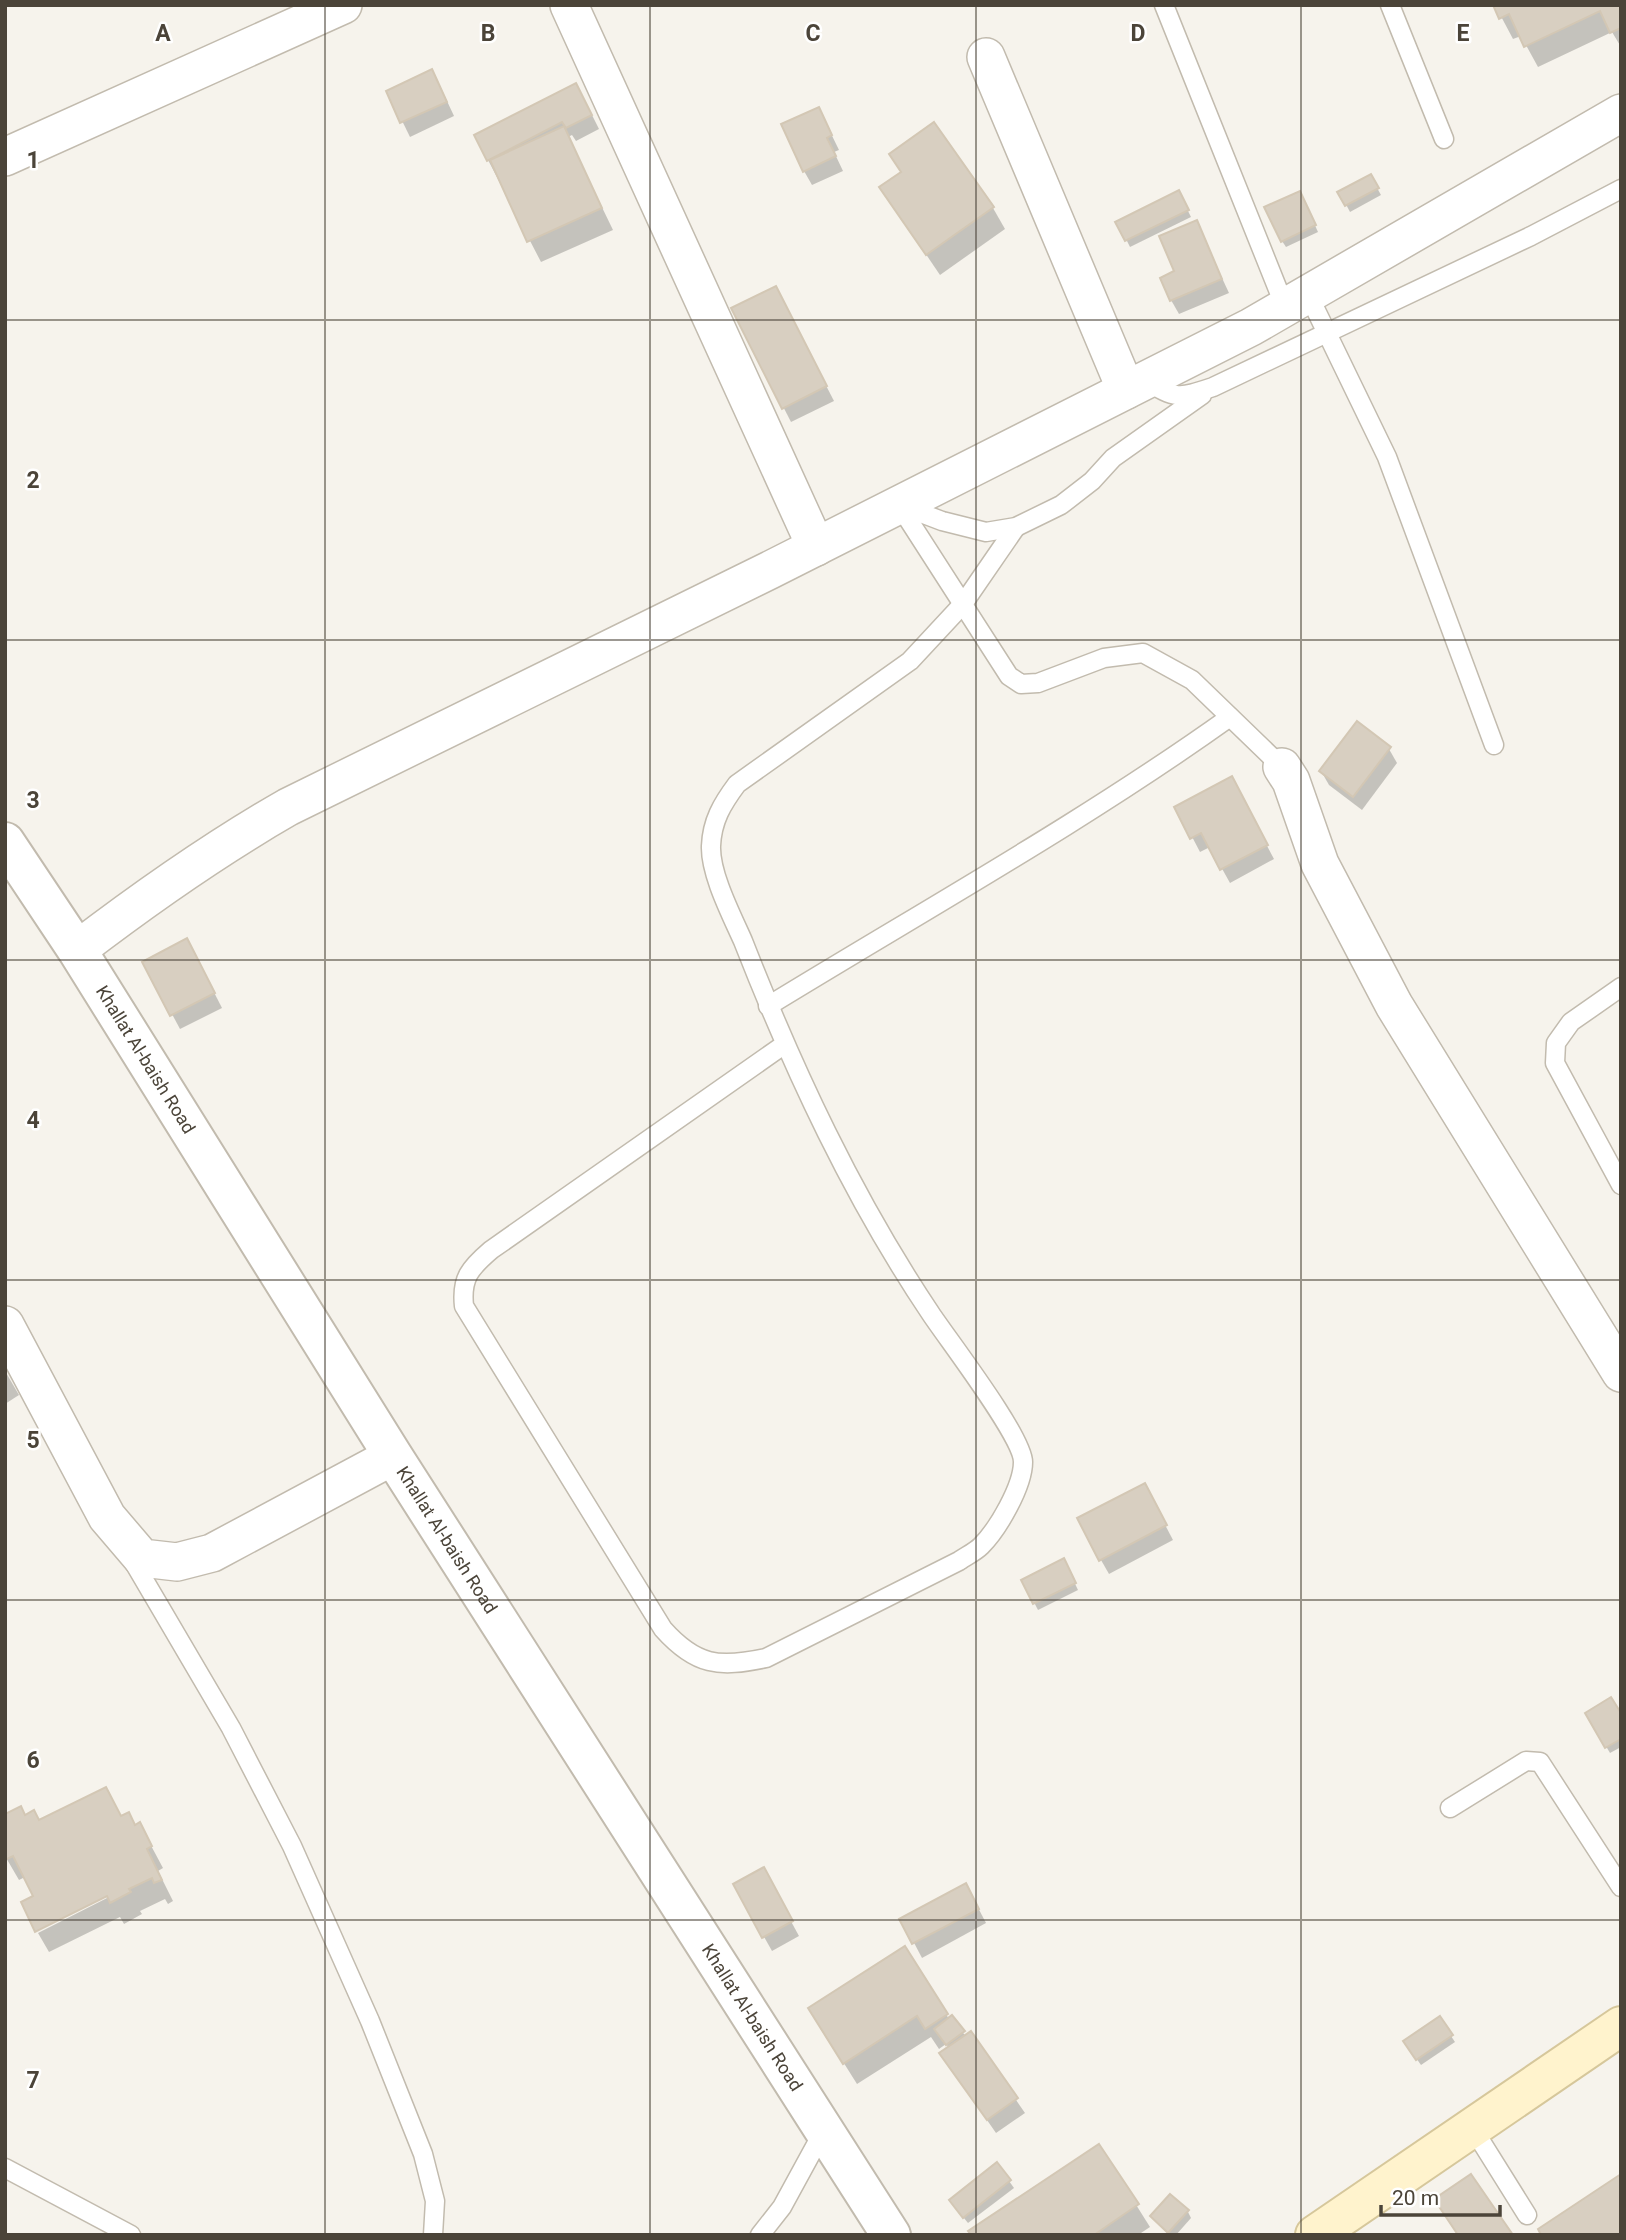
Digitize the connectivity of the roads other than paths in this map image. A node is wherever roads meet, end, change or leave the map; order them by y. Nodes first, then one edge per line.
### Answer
1 (343, 5) edge
2 (569, 5) edge
3 (1164, 5) edge
4 (1390, 5) edge
5 (986, 57) dead end
6 (1621, 113) edge
7 (1444, 139) dead end
8 (5, 157) edge
9 (1621, 189) edge
10 (1296, 300) junction
11 (1327, 333) junction
12 (1136, 385) junction
13 (1213, 387) junction
14 (900, 505) junction
15 (1016, 527) junction
16 (816, 547) junction
17 (963, 604) junction
18 (1230, 718) junction
19 (1494, 745) dead end
20 (1282, 767) joint
21 (5, 842) edge
22 (77, 950) junction
23 (1621, 987) edge
24 (768, 1006) junction
25 (785, 1044) junction
26 (1621, 1185) edge
27 (5, 1325) edge
28 (1621, 1373) edge
29 (393, 1456) junction
30 (107, 1517) junction
31 (1450, 1808) dead end
32 (1621, 1887) edge
33 (1621, 2026) edge
34 (1472, 2127) junction
35 (824, 2130) junction
36 (5, 2168) edge
37 (1527, 2215) dead end
38 (131, 2235) edge
39 (433, 2235) edge
40 (760, 2235) edge
41 (891, 2235) edge
42 (1315, 2235) edge

1 - 8 street
2 - 16 street
3 - 10 lane
4 - 7 lane
5 - 12 street
6 - 10 street
9 - 11 lane
10 - 11 lane
10 - 12 street
11 - 13 lane
11 - 19 lane
12 - 13 lane
12 - 14 street
13 - 15 lane
14 - 15 lane
14 - 16 street
14 - 17 lane
15 - 17 lane
16 - 22 street
17 - 18 lane
17 - 24 lane
18 - 20 lane
18 - 24 lane
20 - 28 street
21 - 22 street, Khallat Al-baish Road
22 - 29 street, Khallat Al-baish Road
23 - 26 lane
24 - 25 lane
25 - 25 lane
27 - 30 street
29 - 30 street
29 - 35 street, Khallat Al-baish Road
30 - 39 lane
31 - 32 lane
33 - 34 main road
34 - 37 lane
34 - 42 main road
35 - 40 lane
35 - 41 street, Khallat Al-baish Road
36 - 38 lane

